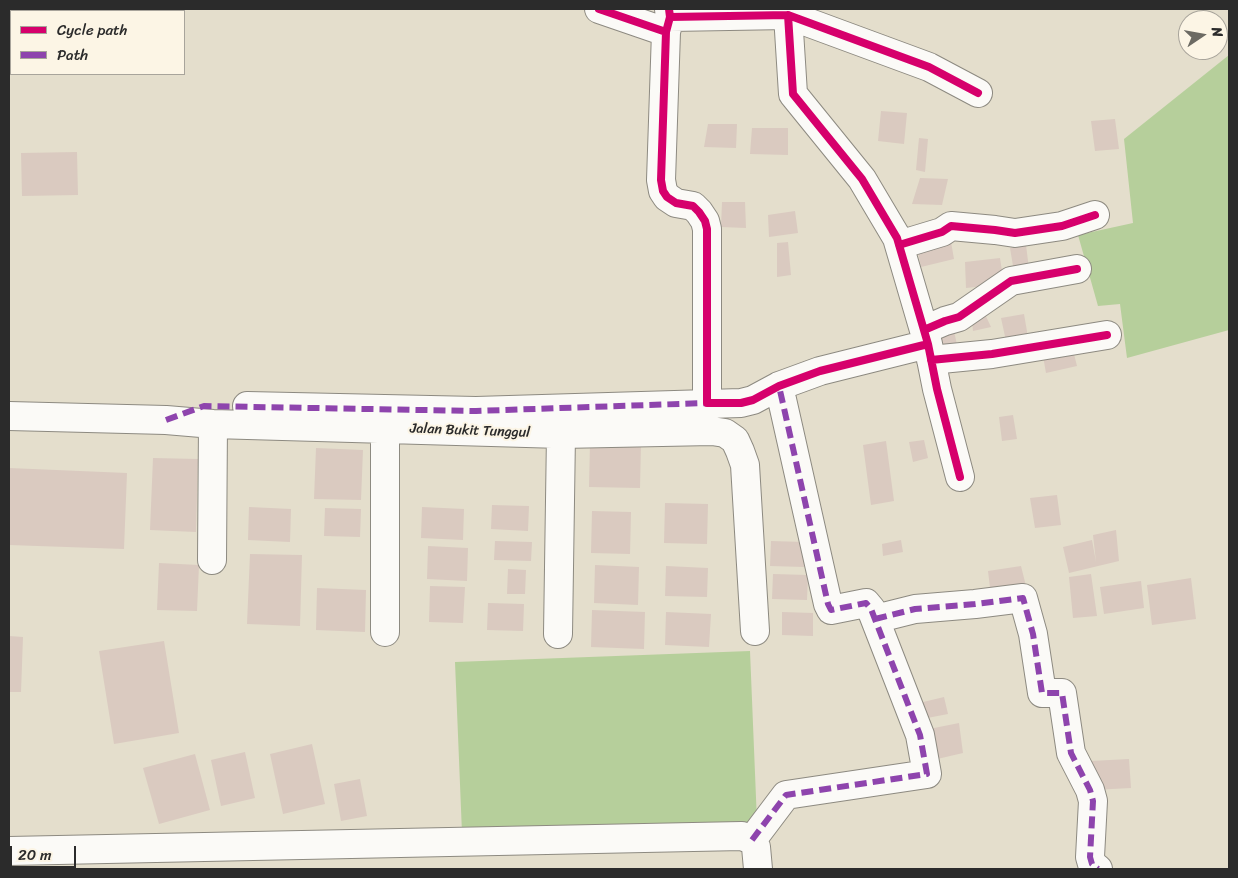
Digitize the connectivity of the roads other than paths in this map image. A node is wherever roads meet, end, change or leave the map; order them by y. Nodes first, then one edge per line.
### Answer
1 (599, 9) edge
2 (788, 14) junction
3 (668, 19) edge
4 (978, 93) dead end
5 (1095, 215) dead end
6 (900, 245) junction
7 (1077, 270) dead end
8 (1106, 335) dead end
9 (928, 345) junction
10 (779, 386) junction
11 (707, 403) junction
12 (9, 416) edge
13 (166, 420) junction
14 (213, 424) junction
15 (385, 429) junction
16 (561, 434) junction
17 (960, 477) dead end
18 (212, 560) dead end
19 (875, 619) junction
20 (756, 631) dead end
21 (385, 632) dead end
22 (558, 634) dead end
23 (752, 840) junction
24 (9, 851) edge
25 (758, 869) edge
26 (1098, 869) edge

1 - 3 street
2 - 3 street
2 - 4 street
2 - 6 street
3 - 11 street
5 - 6 street
6 - 9 street
7 - 9 street
8 - 9 street
9 - 10 street
9 - 17 street
10 - 11 street
10 - 19 street
11 - 13 street
12 - 13 street, Jalan Bukit Tunggul
13 - 14 street, Jalan Bukit Tunggul
14 - 15 street, Jalan Bukit Tunggul
14 - 18 street
15 - 16 street, Jalan Bukit Tunggul
15 - 21 street
16 - 20 street, Jalan Bukit Tunggul
16 - 22 street
19 - 23 street
19 - 26 street
23 - 24 street
23 - 25 street

